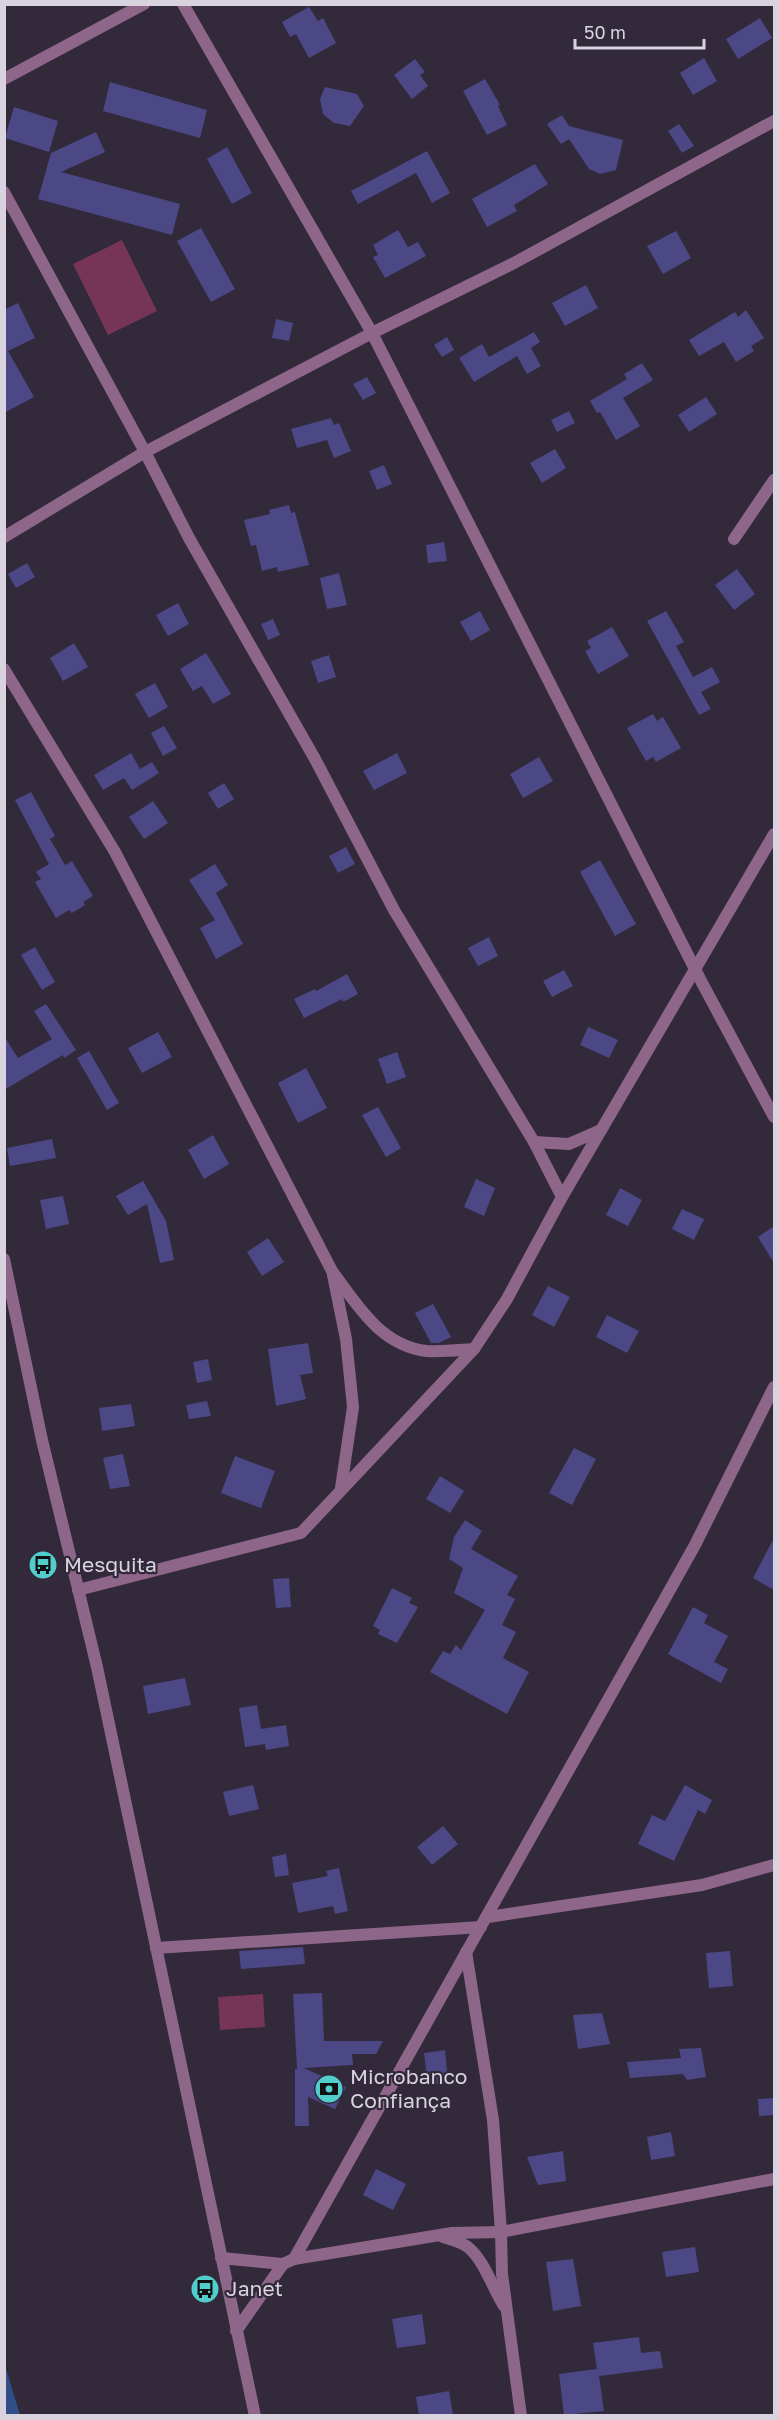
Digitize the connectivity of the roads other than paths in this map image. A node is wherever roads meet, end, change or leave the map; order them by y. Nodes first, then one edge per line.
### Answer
1 (144, 4) edge
2 (183, 4) edge
3 (4, 79) edge
4 (774, 121) edge
5 (4, 192) edge
6 (372, 333) junction
7 (145, 452) junction
8 (774, 480) edge
9 (8, 535) edge
10 (734, 539) dead end
11 (4, 545) edge
12 (4, 669) edge
13 (774, 834) edge
14 (695, 967) junction
15 (774, 1117) edge
16 (601, 1130) junction
17 (534, 1142) junction
18 (561, 1197) junction
19 (4, 1259) edge
20 (332, 1271) junction
21 (474, 1349) junction
22 (774, 1387) edge
23 (341, 1488) junction
24 (78, 1590) junction
25 (774, 1865) edge
26 (484, 1922) junction
27 (156, 1948) junction
28 (466, 1952) junction
29 (774, 2179) edge
30 (501, 2232) junction
31 (436, 2236) junction
32 (220, 2258) junction
33 (288, 2262) junction
34 (507, 2313) junction
35 (236, 2331) junction
36 (255, 2415) edge
37 (521, 2415) edge

1 - 3 street
2 - 6 street
4 - 6 street
5 - 7 street
6 - 7 street
6 - 14 street
7 - 9 street
7 - 17 street
8 - 10 street
9 - 11 street
12 - 20 street
13 - 14 street
14 - 15 street
14 - 16 street
16 - 17 street
16 - 18 street
17 - 18 street
18 - 21 street
19 - 24 street
20 - 21 street
20 - 23 street
21 - 23 street
22 - 26 street
23 - 24 street
24 - 27 street
25 - 26 street
26 - 27 street
26 - 28 street
27 - 32 street
28 - 30 street
28 - 33 street
29 - 30 street
30 - 31 street
30 - 34 street
31 - 33 street
31 - 34 street
32 - 33 street
32 - 35 street
33 - 35 street
34 - 37 street
35 - 36 street

